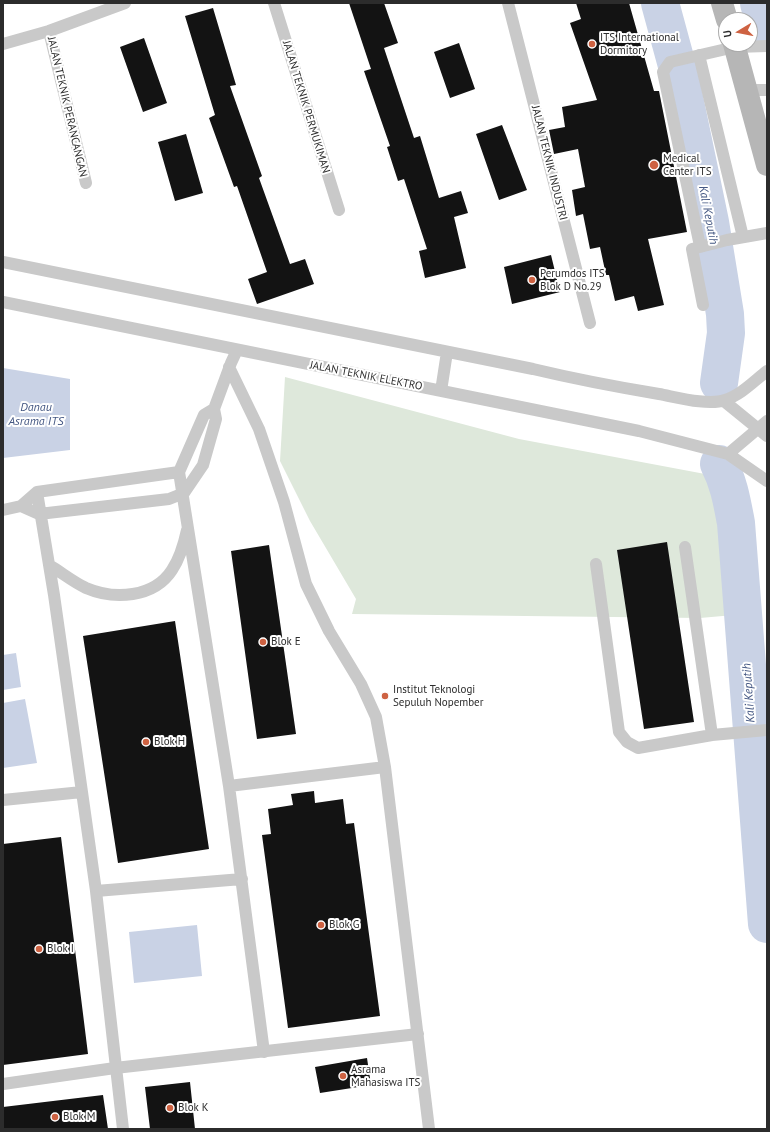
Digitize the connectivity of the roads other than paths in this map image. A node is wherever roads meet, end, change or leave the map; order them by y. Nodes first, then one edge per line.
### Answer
1 (125, 3) edge
2 (274, 3) edge
3 (508, 3) edge
4 (49, 30) junction
5 (3, 44) edge
6 (718, 51) edge
7 (740, 52) edge
8 (699, 55) junction
9 (756, 90) edge
10 (767, 165) edge
11 (86, 183) dead end
12 (339, 210) dead end
13 (767, 233) edge
14 (743, 237) junction
15 (704, 245) junction
16 (3, 262) edge
17 (3, 302) edge
18 (703, 305) dead end
19 (590, 323) dead end
20 (233, 350) junction
21 (447, 352) junction
22 (230, 365) junction
23 (767, 371) edge
24 (441, 391) junction
25 (724, 401) junction
26 (214, 409) junction
27 (764, 429) edge
28 (728, 454) junction
29 (179, 472) junction
30 (767, 481) edge
31 (37, 492) junction
32 (184, 493) junction
33 (21, 506) junction
34 (3, 510) edge
35 (39, 514) junction
36 (189, 525) junction
37 (685, 547) dead end
38 (596, 564) dead end
39 (49, 565) junction
40 (763, 730) edge
41 (712, 735) junction
42 (385, 767) junction
43 (229, 786) junction
44 (82, 792) junction
45 (3, 800) edge
46 (242, 879) junction
47 (96, 891) junction
48 (418, 1034) junction
49 (264, 1052) junction
50 (115, 1068) junction
51 (3, 1084) edge
52 (122, 1129) edge
53 (429, 1129) edge

1 - 4 lane
2 - 12 lane, JALAN TEKNIK PERMUKIMAN
3 - 19 lane, JALAN TEKNIK INDUSTRI
4 - 5 lane
4 - 11 lane, JALAN TEKNIK PERANCANGAN
6 - 8 lane
7 - 9 main road
8 - 14 lane
8 - 15 lane
9 - 10 main road
13 - 14 lane
14 - 15 lane
15 - 18 lane
16 - 21 lane
17 - 20 lane, JALAN TEKNIK ELEKTRO
20 - 22 lane
20 - 24 lane, JALAN TEKNIK ELEKTRO
21 - 24 lane
21 - 25 lane
22 - 26 lane
22 - 42 lane
23 - 25 lane
24 - 28 lane, JALAN TEKNIK ELEKTRO
25 - 27 lane
26 - 29 lane
26 - 32 lane
27 - 28 lane
28 - 30 lane, JALAN TEKNIK ELEKTRO
29 - 31 lane
29 - 32 lane
31 - 33 lane
31 - 35 lane
32 - 35 lane
32 - 36 lane
33 - 34 lane
33 - 35 lane
35 - 39 lane
36 - 39 lane
36 - 43 lane
37 - 41 lane
38 - 41 lane
39 - 44 lane
40 - 41 lane
42 - 43 lane
42 - 48 lane
43 - 46 lane
44 - 45 lane
44 - 47 lane
46 - 47 lane
46 - 49 lane
47 - 50 lane
48 - 49 lane
48 - 53 lane
49 - 50 lane
50 - 51 lane
50 - 52 lane

